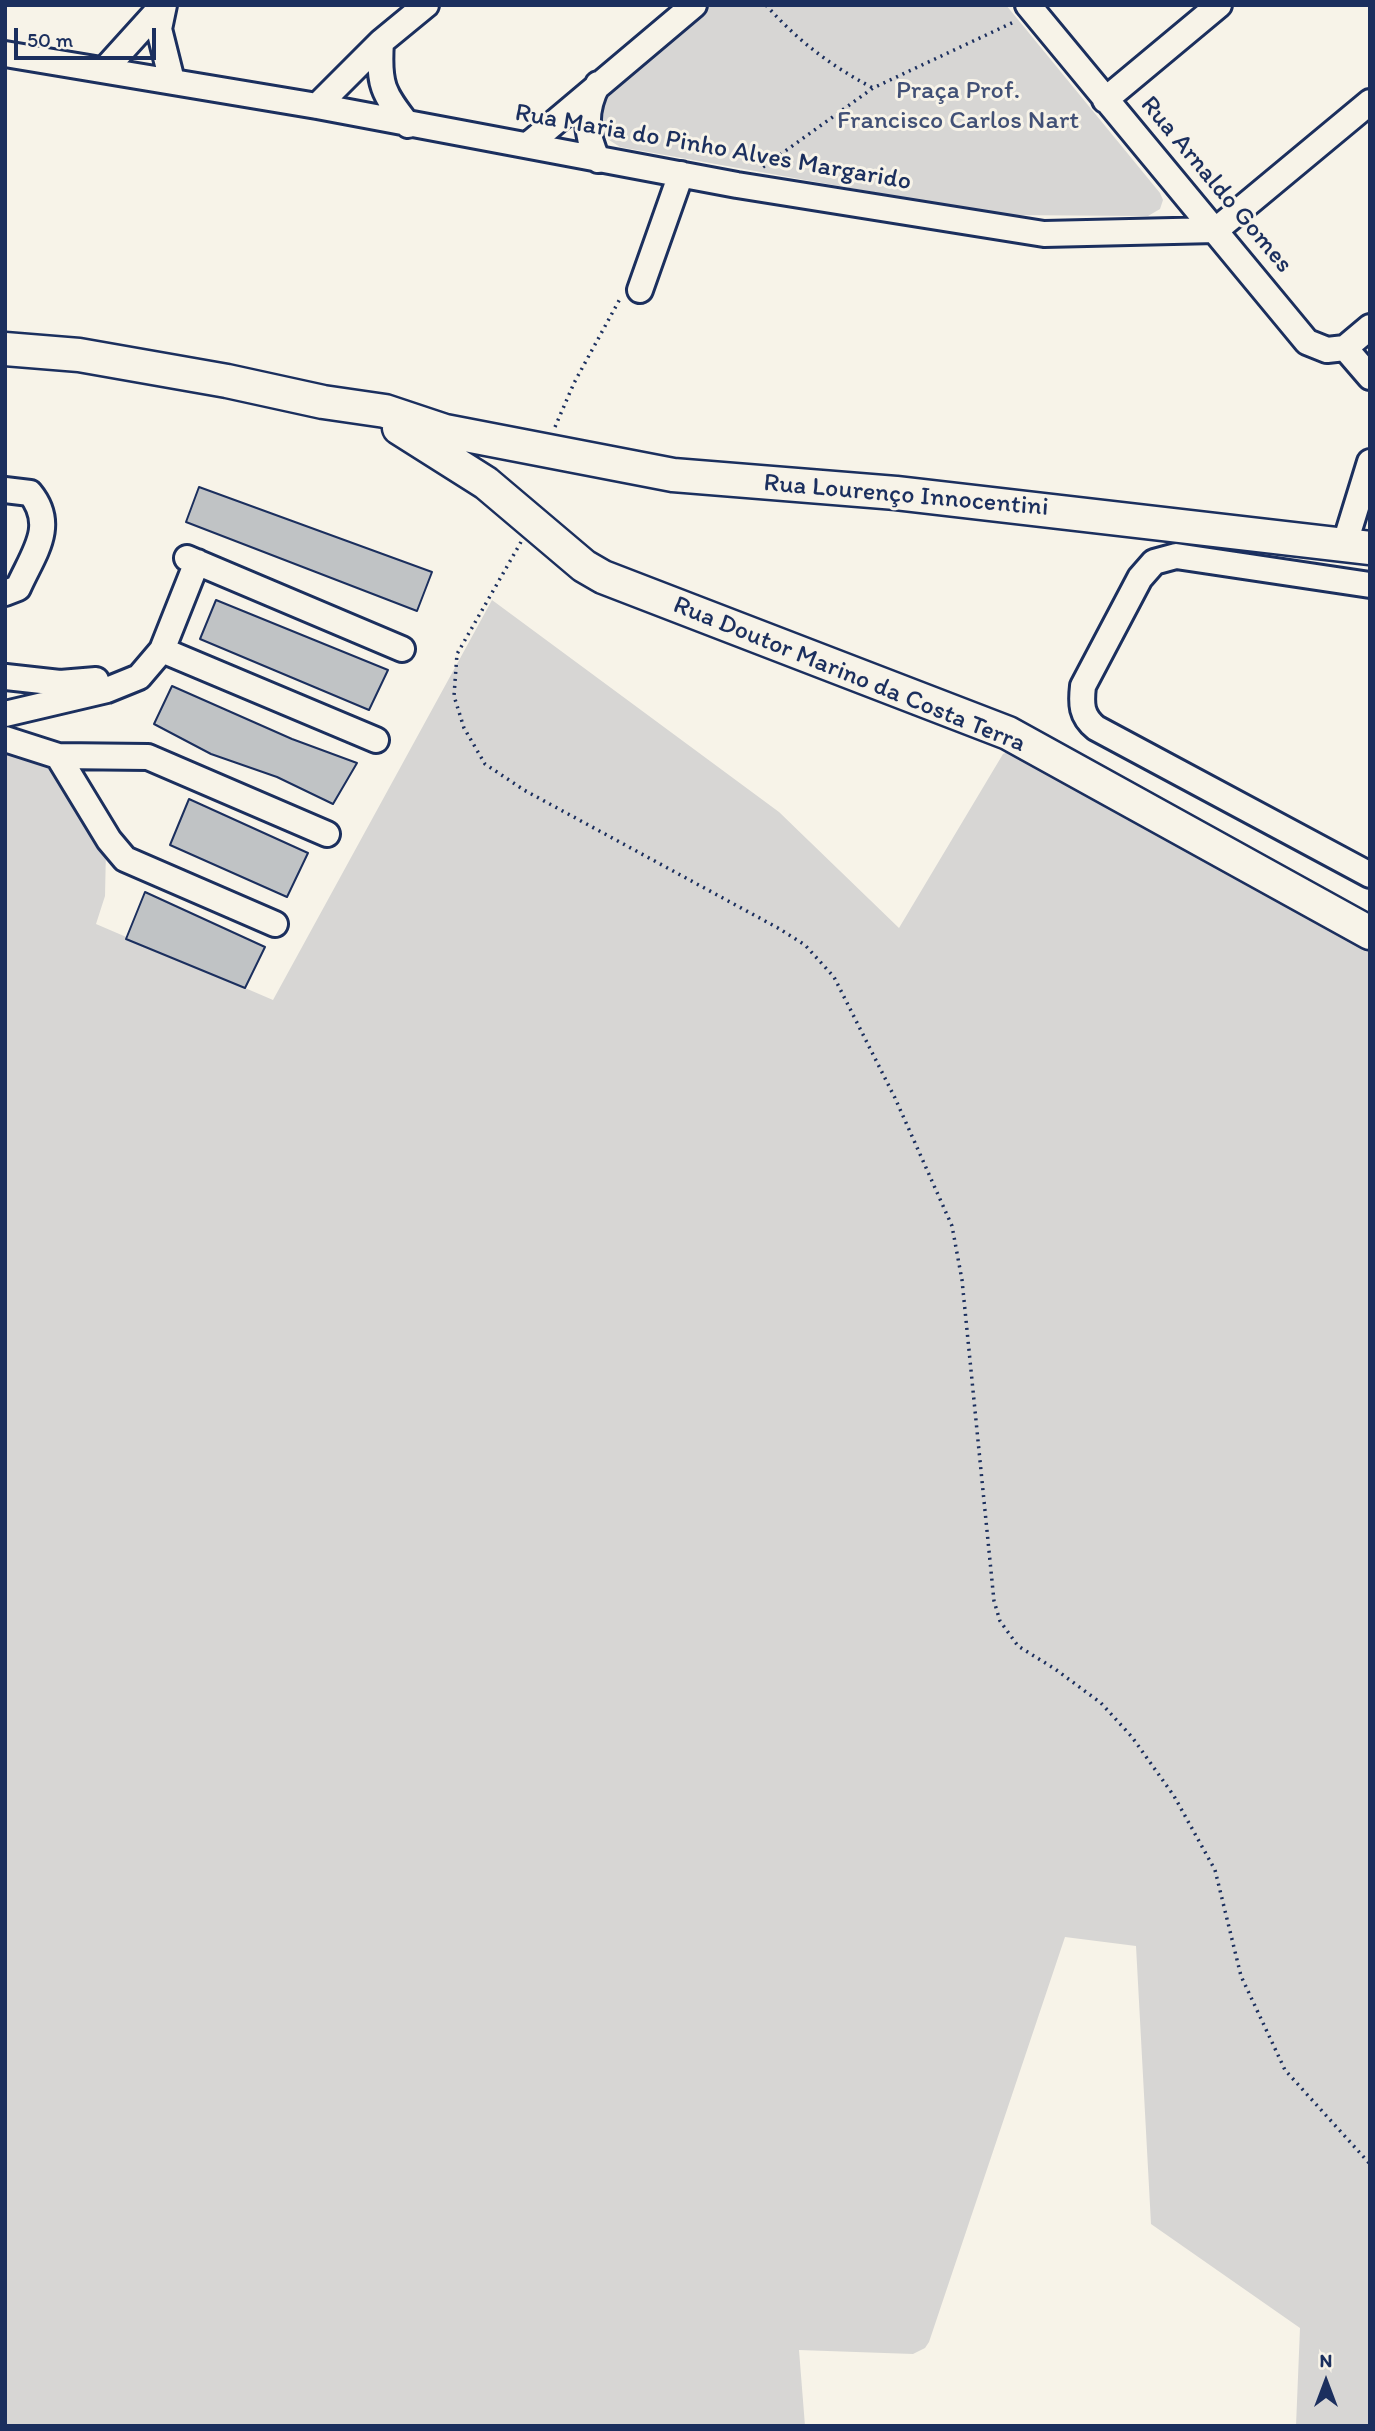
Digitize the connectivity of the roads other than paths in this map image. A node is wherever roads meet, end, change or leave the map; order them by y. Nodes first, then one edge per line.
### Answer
1 (164, 5) edge
2 (426, 5) edge
3 (694, 5) edge
4 (1219, 5) edge
5 (1031, 9) edge
6 (381, 42) junction
7 (5, 54) edge
8 (106, 68) junction
9 (172, 81) junction
10 (598, 83) junction
11 (1105, 100) junction
12 (1370, 102) edge
13 (317, 106) junction
14 (408, 125) junction
15 (528, 145) junction
16 (598, 160) junction
17 (681, 174) junction
18 (1216, 230) junction
19 (640, 289) road end
20 (1370, 327) edge
21 (1345, 348) junction
22 (5, 349) edge
23 (1370, 377) edge
24 (323, 402) junction
25 (399, 428) junction
26 (446, 430) junction
27 (1370, 461) edge
28 (486, 483) junction
29 (5, 490) edge
30 (1357, 545) edge
31 (1370, 585) edge
32 (5, 593) edge
33 (402, 649) dead end
34 (162, 650) junction
35 (6, 677) edge
36 (139, 677) junction
37 (5, 714) edge
38 (5, 739) edge
39 (376, 740) dead end
40 (58, 756) junction
41 (327, 835) dead end
42 (1370, 876) edge
43 (275, 924) dead end
44 (1370, 933) edge

1 - 8 street
1 - 9 street
2 - 6 street
3 - 10 street
4 - 11 street
5 - 11 street, Rua Arnaldo Gomes
6 - 13 street
6 - 14 street
7 - 8 street, Rua Maria do Pinho Alves Margarido
8 - 9 street, Rua Maria do Pinho Alves Margarido
9 - 13 street, Rua Maria do Pinho Alves Margarido
10 - 15 street
10 - 16 street
11 - 18 street, Rua Arnaldo Gomes
12 - 18 street
13 - 14 street, Rua Maria do Pinho Alves Margarido
14 - 15 street, Rua Maria do Pinho Alves Margarido
15 - 16 street, Rua Maria do Pinho Alves Margarido
16 - 17 street, Rua Maria do Pinho Alves Margarido
17 - 18 street, Rua Maria do Pinho Alves Margarido
17 - 19 street
18 - 21 street, Rua Arnaldo Gomes
20 - 21 street
21 - 23 street
22 - 24 main road, Rua Lourenço Innocentini
24 - 25 main road, Rua Lourenço Innocentini
24 - 26 main road, Rua Lourenço Innocentini
25 - 26 main road, Rua Lourenço Innocentini
25 - 28 main road, Rua Doutor Marino da Costa Terra
26 - 28 main road, Rua Doutor Marino da Costa Terra
26 - 30 main road, Rua Lourenço Innocentini
27 - 30 street
28 - 44 main road, Rua Doutor Marino da Costa Terra
29 - 32 street
31 - 42 street
33 - 34 street
34 - 36 street
34 - 39 street
35 - 36 street
36 - 37 street
38 - 40 street
40 - 41 street
40 - 43 street

